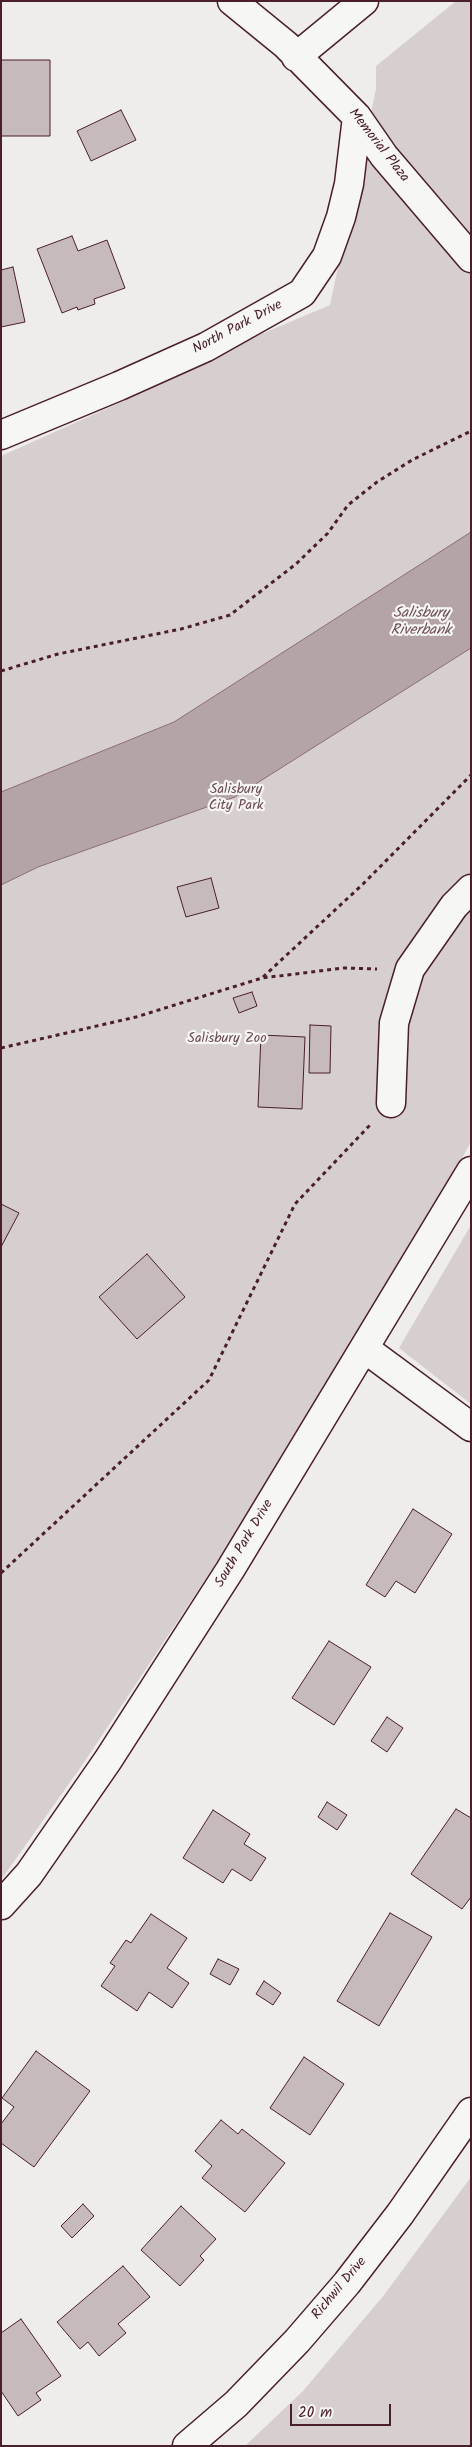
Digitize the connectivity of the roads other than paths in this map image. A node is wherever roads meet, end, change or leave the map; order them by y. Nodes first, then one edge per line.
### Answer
1 (232, 1) edge
2 (364, 1) edge
3 (296, 57) junction
4 (357, 117) junction
5 (471, 258) edge
6 (1, 435) edge
7 (471, 889) edge
8 (391, 1103) road end
9 (471, 1171) edge
10 (364, 1348) junction
11 (471, 1427) edge
12 (1, 1905) edge
13 (471, 2112) edge
14 (187, 2446) edge

1 - 3 street, Memorial Plaza
2 - 3 street
3 - 4 street, Memorial Plaza
4 - 5 street, Memorial Plaza
4 - 6 street, North Park Drive
7 - 8 street
9 - 10 street, South Park Drive
10 - 11 street
10 - 12 street, South Park Drive
13 - 14 street, Richwil Drive

